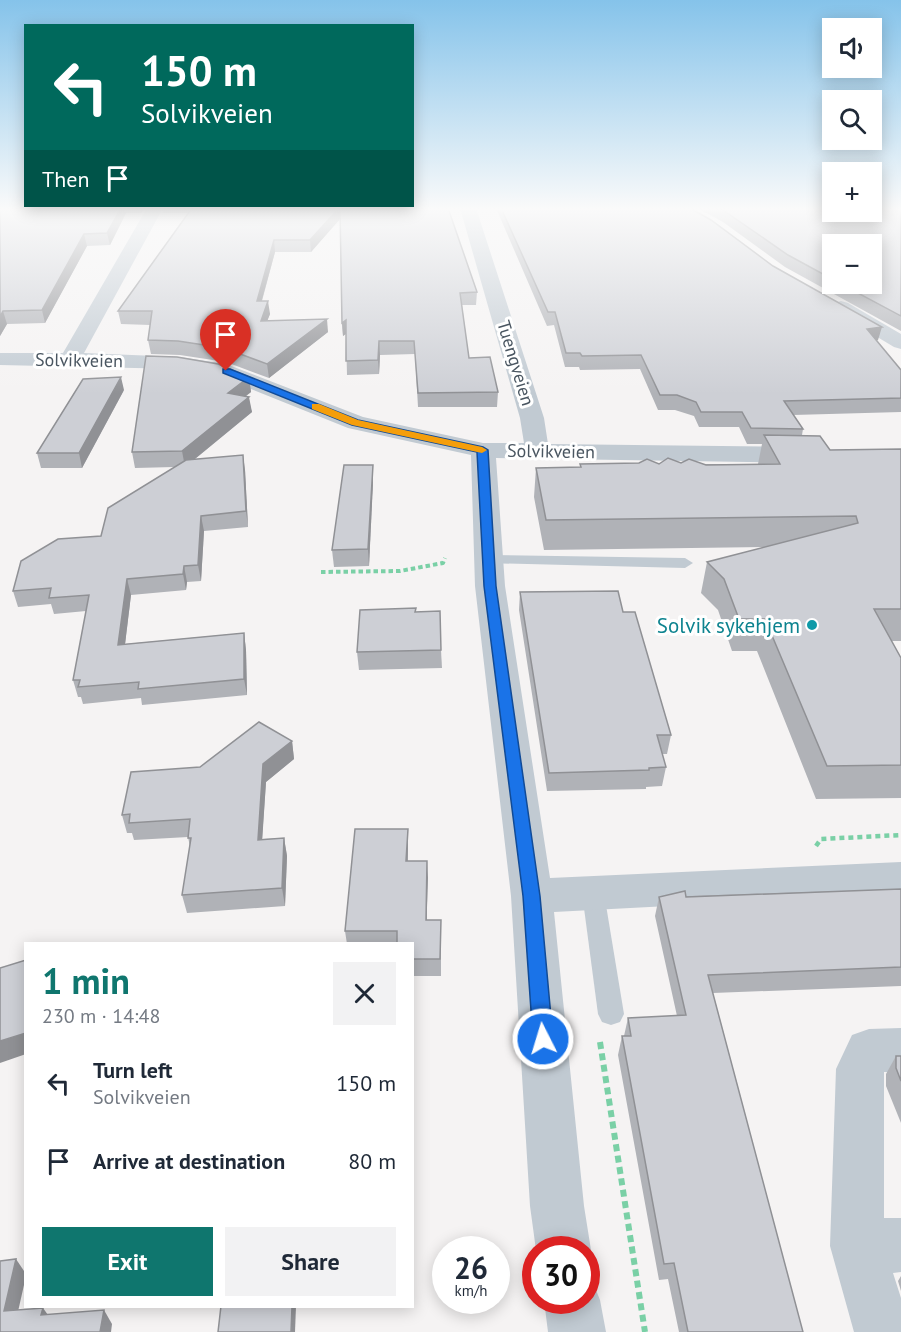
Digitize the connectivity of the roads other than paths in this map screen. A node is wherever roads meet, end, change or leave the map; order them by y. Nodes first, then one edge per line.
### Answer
1 (120, 270) edge
2 (486, 270) edge
3 (821, 296) edge
4 (901, 343) edge
5 (0, 359) edge
6 (69, 359) junction
7 (483, 450) junction
8 (537, 451) junction
9 (831, 455) edge
10 (490, 560) junction
11 (685, 563) dead end
12 (901, 878) edge
13 (593, 893) junction
14 (531, 896) junction
15 (611, 1014) road end
16 (901, 1050) edge
17 (562, 1236) edge
18 (879, 1246) edge
19 (574, 1314) edge
20 (577, 1332) edge
21 (883, 1332) edge

1 - 6 street
2 - 8 street, Tuengveien
3 - 4 street
5 - 6 street, Solvikveien
6 - 7 street, Solvikveien
7 - 8 street, Solvikveien
7 - 10 street
8 - 9 street, Solvikveien
10 - 11 lane
10 - 14 street
12 - 13 street
13 - 14 street
13 - 15 lane
14 - 17 street
16 - 18 street
18 - 21 street
19 - 20 street

